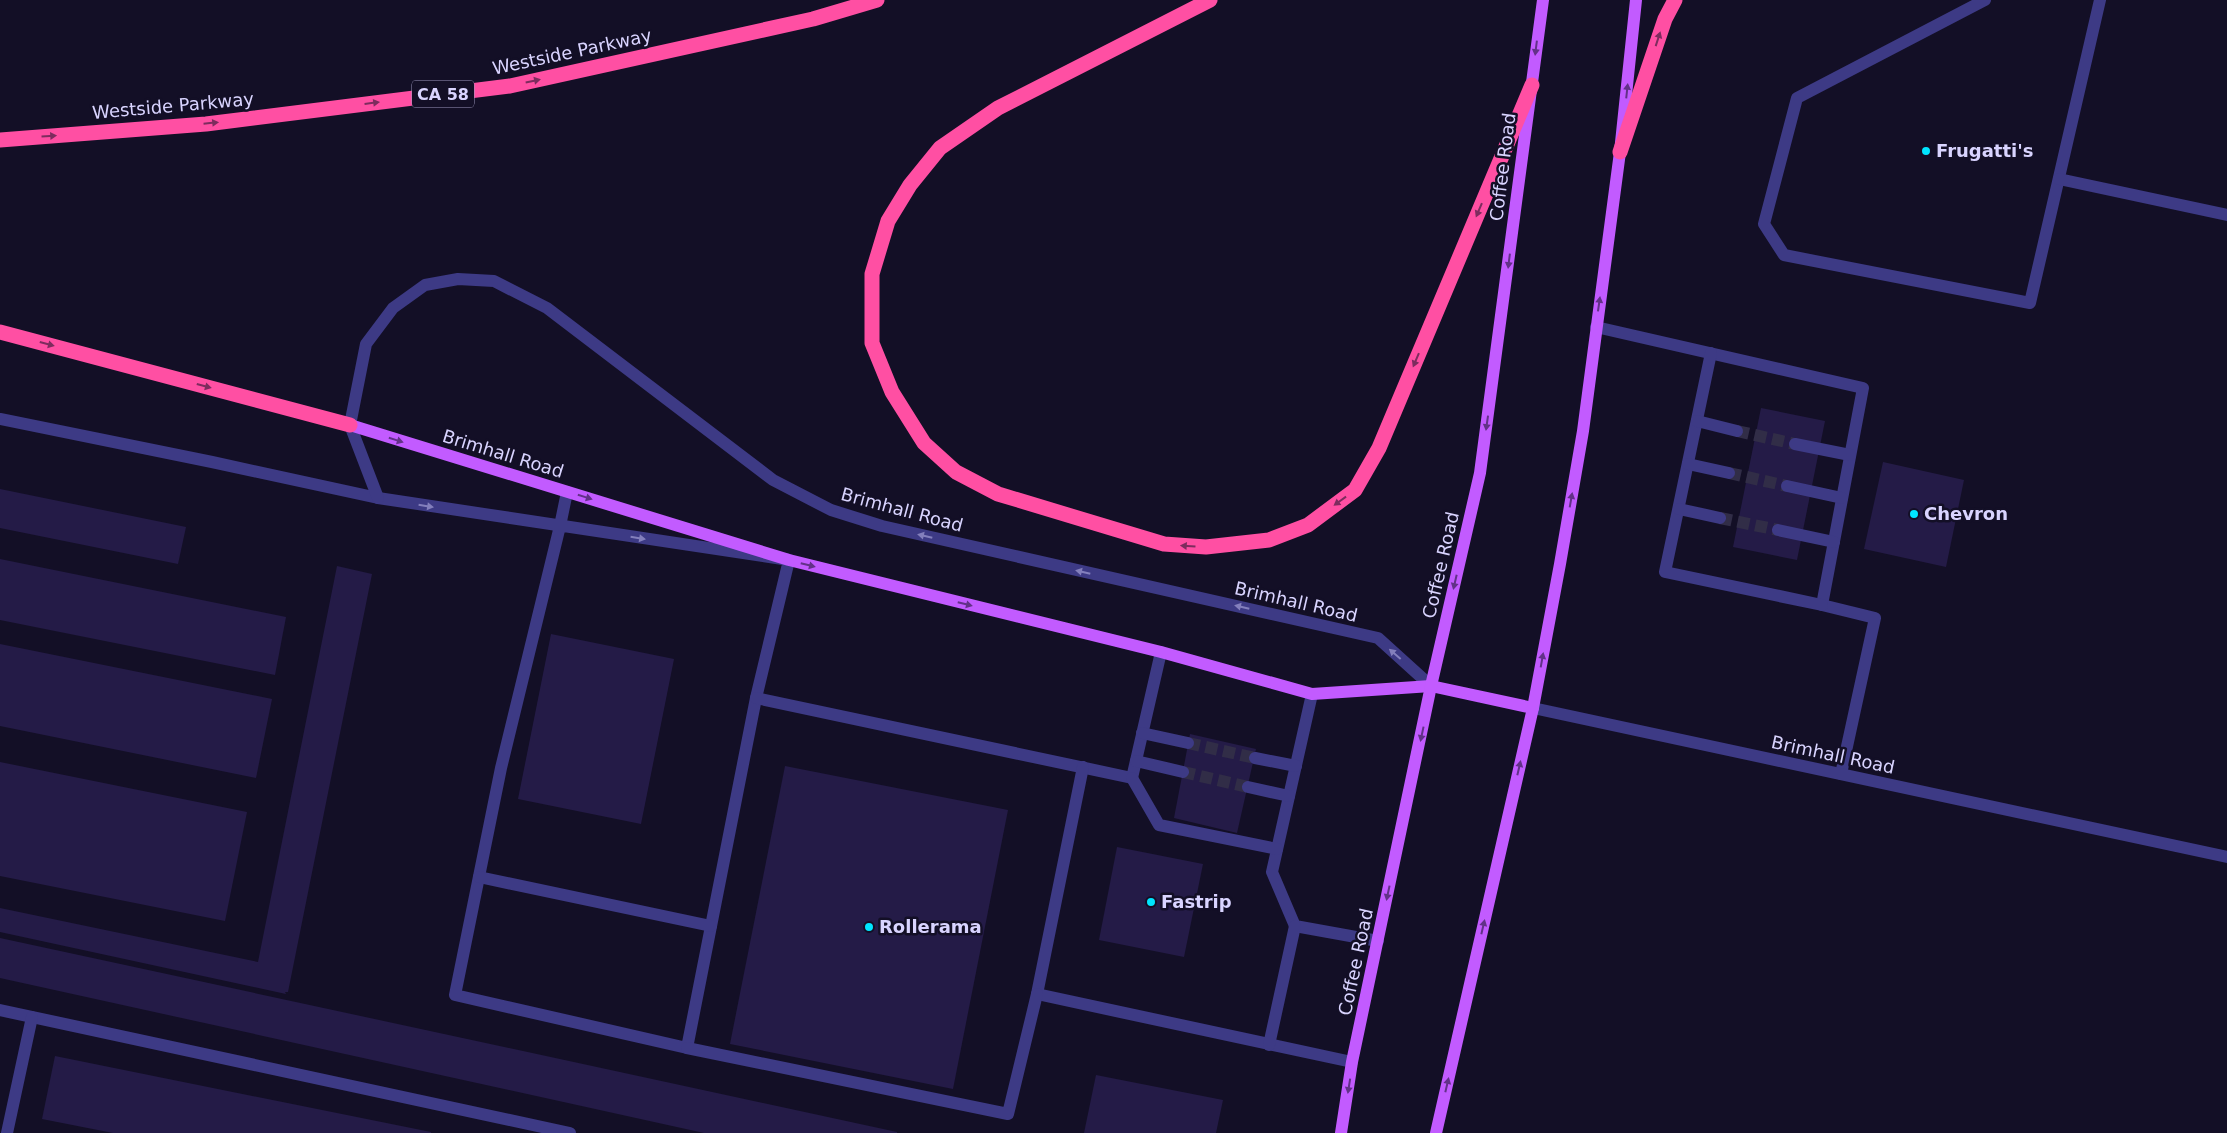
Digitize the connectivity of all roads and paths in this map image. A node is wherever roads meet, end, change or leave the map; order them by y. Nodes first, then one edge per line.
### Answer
1 (877, 0) edge
2 (1210, 0) edge
3 (1543, 0) edge
4 (1636, 0) edge
5 (1675, 0) edge
6 (1984, 0) edge
7 (2100, 0) edge
8 (1532, 85) junction
9 (0, 140) edge
10 (1620, 152) junction
11 (2059, 179) junction
12 (2227, 215) edge
13 (1596, 327) junction
14 (0, 332) edge
15 (1710, 353) junction
16 (0, 419) edge
17 (1696, 422) junction
18 (350, 425) junction
19 (1737, 431) tunnel mouth
20 (1796, 444) tunnel mouth
21 (1850, 455) junction
22 (1688, 464) junction
23 (1729, 473) tunnel mouth
24 (1787, 486) tunnel mouth
25 (567, 492) junction
26 (378, 498) junction
27 (1842, 498) junction
28 (1678, 509) junction
29 (1720, 518) tunnel mouth
30 (560, 526) junction
31 (1778, 530) tunnel mouth
32 (1834, 542) junction
33 (789, 560) junction
34 (1822, 605) junction
35 (1161, 652) junction
36 (1431, 686) junction
37 (1312, 694) junction
38 (756, 698) junction
39 (1533, 708) junction
40 (1142, 733) junction
41 (1188, 743) tunnel mouth
42 (1255, 758) tunnel mouth
43 (1136, 761) junction
44 (1296, 766) junction
45 (1083, 767) junction
46 (1183, 772) tunnel mouth
47 (1842, 774) junction
48 (1132, 778) junction
49 (1248, 787) tunnel mouth
50 (1289, 796) junction
51 (1277, 849) junction
52 (2227, 858) edge
53 (479, 877) junction
54 (711, 926) junction
55 (1295, 926) junction
56 (1378, 941) junction
57 (1037, 994) junction
58 (0, 1010) edge
59 (32, 1017) junction
60 (1270, 1045) junction
61 (687, 1048) junction
62 (1352, 1062) junction
63 (7, 1133) edge
64 (570, 1133) edge
65 (1341, 1133) edge
66 (1436, 1133) edge

9 -> 1 highway, Westside Parkway / CA 58
8 -> 2 highway
3 -> 8 main road, Coffee Road
10 -> 4 main road
10 -> 5 highway
6 - 11 street
7 - 11 street
8 -> 36 main road, Coffee Road
13 -> 10 main road
11 - 12 street
13 - 15 street
39 -> 13 main road
14 -> 18 highway
15 - 17 street
15 - 21 street
16 - 26 street, Brimhall Road
17 - 19 street
17 - 22 street
18 -> 25 main road, Brimhall Road
18 - 26 street
36 -> 18 street, Brimhall Road
20 - 21 street
21 - 27 street
22 - 23 street
22 - 28 street
24 - 27 street
25 - 30 street
25 -> 33 main road, Brimhall Road
26 -> 30 street, Brimhall Road
27 - 32 street
28 - 29 street
28 - 34 street
30 -> 33 street, Brimhall Road
30 - 53 street
31 - 32 street
32 - 34 street
33 -> 35 main road, Brimhall Road
33 - 38 street
34 - 47 street
35 - 37 main road, Brimhall Road
35 - 40 street
36 - 37 main road, Brimhall Road
36 - 39 main road, Brimhall Road
36 -> 56 main road, Coffee Road
37 - 44 street
38 - 45 street
38 - 54 street
39 - 47 street, Brimhall Road
66 -> 39 main road
40 - 41 street
40 - 43 street
42 - 44 street
43 - 46 street
43 - 48 street
44 - 50 street
45 - 48 street
45 - 57 street
47 - 52 street, Brimhall Road
48 - 51 street
49 - 50 street
50 - 51 street
51 - 55 street
53 - 54 street
53 - 61 street
54 - 61 street
55 - 56 street
55 - 60 street
56 - 62 main road, Coffee Road
57 - 60 street
57 - 61 street
58 - 59 street
59 - 63 street
59 - 64 street
60 - 62 street
62 -> 65 main road, Coffee Road

